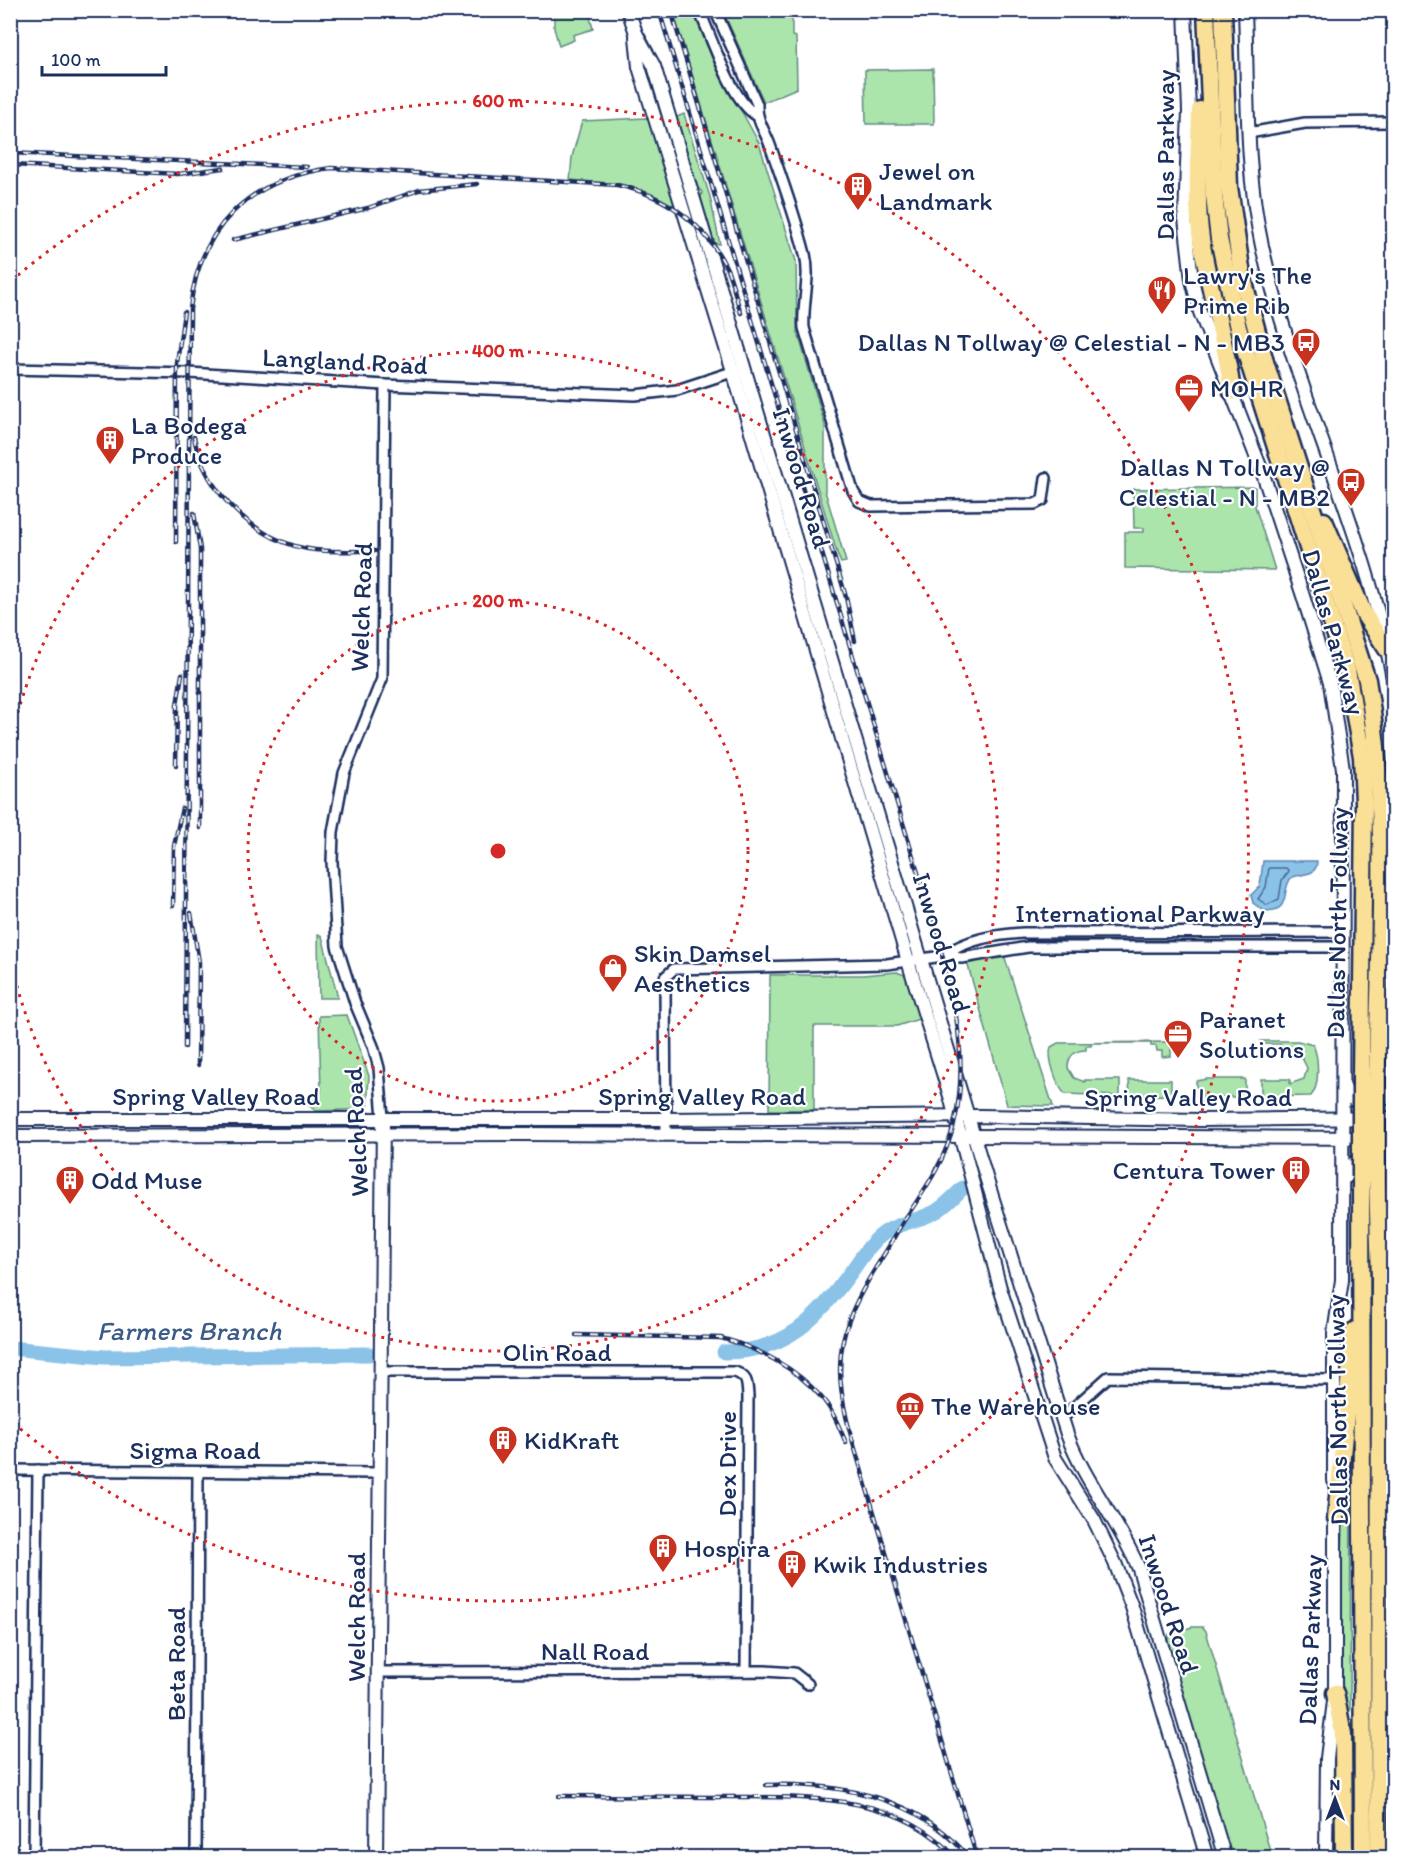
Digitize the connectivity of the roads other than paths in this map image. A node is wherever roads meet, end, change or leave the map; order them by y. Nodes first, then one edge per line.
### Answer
1 (628, 10) edge
2 (699, 10) edge
3 (715, 10) edge
4 (1185, 10) edge
5 (1205, 10) edge
6 (1223, 10) edge
7 (1245, 10) edge
8 (636, 33) junction
9 (666, 106) junction
10 (653, 111) junction
11 (756, 115) junction
12 (1394, 122) edge
13 (1249, 133) junction
14 (10, 369) edge
15 (739, 369) junction
16 (386, 385) junction
17 (1232, 392) junction
18 (1301, 475) junction
19 (1046, 478) dead end
20 (796, 536) junction
21 (782, 540) junction
22 (1387, 649) junction
23 (1394, 684) edge
24 (865, 764) junction
25 (851, 768) junction
26 (1343, 932) junction
27 (1343, 947) junction
28 (943, 956) junction
29 (923, 959) junction
30 (908, 961) junction
31 (1369, 1080) junction
32 (1342, 1083) junction
33 (1394, 1089) edge
34 (956, 1116) junction
35 (969, 1116) junction
36 (383, 1118) junction
37 (773, 1118) junction
38 (1059, 1118) junction
39 (1394, 1118) edge
40 (10, 1119) edge
41 (132, 1119) junction
42 (666, 1119) junction
43 (1342, 1119) junction
44 (1120, 1120) junction
45 (666, 1134) junction
46 (383, 1135) junction
47 (774, 1135) junction
48 (959, 1135) junction
49 (975, 1135) junction
50 (1037, 1135) junction
51 (1072, 1135) junction
52 (10, 1136) edge
53 (131, 1136) junction
54 (1342, 1138) junction
55 (1394, 1138) edge
56 (1394, 1163) edge
57 (1369, 1177) junction
58 (1342, 1191) junction
59 (1380, 1279) junction
60 (1361, 1280) junction
61 (1021, 1283) junction
62 (1000, 1288) junction
63 (380, 1372) junction
64 (735, 1372) joint
65 (1333, 1380) junction
66 (1062, 1418) junction
67 (1394, 1420) edge
68 (1045, 1425) junction
69 (10, 1470) edge
70 (38, 1470) junction
71 (198, 1472) junction
72 (379, 1473) junction
73 (1336, 1518) junction
74 (1156, 1630) junction
75 (1140, 1635) junction
76 (746, 1671) junction
77 (378, 1672) junction
78 (808, 1684) dead end
79 (1335, 1693) junction
80 (34, 1857) edge
81 (196, 1857) edge
82 (376, 1857) edge
83 (1207, 1857) edge
84 (1225, 1857) edge
85 (1326, 1857) edge
86 (1344, 1857) edge
87 (1363, 1857) edge
88 (1379, 1857) edge

1 - 8 main road, Inwood Road
2 - 11 street
3 - 11 street
4 - 17 main road, Dallas Parkway
5 - 17 highway
5 - 31 highway, Dallas North Tollway
6 - 18 highway, Dallas North Tollway
7 - 13 main road, Dallas Parkway
8 - 9 main road, Inwood Road
8 - 10 main road, Inwood Road
9 - 10 main road
9 - 15 main road, Inwood Road
10 - 15 main road, Inwood Road
11 - 19 street
12 - 13 street
13 - 22 main road, Dallas Parkway
14 - 16 street, Langland Road
15 - 16 street, Langland Road
15 - 20 main road, Inwood Road
15 - 21 main road, Inwood Road
16 - 36 street, Welch Road
17 - 26 main road, Dallas Parkway
18 - 22 highway
18 - 31 highway, Dallas North Tollway
20 - 21 main road
20 - 24 main road, Inwood Road
21 - 25 main road, Inwood Road
22 - 23 main road, Dallas Parkway
24 - 25 main road
24 - 29 main road, Inwood Road
25 - 30 main road, Inwood Road
26 - 27 main road, Dallas Parkway
26 - 28 street, International Parkway
27 - 28 street, International Parkway
27 - 32 main road, Dallas Parkway
28 - 29 street, International Parkway
29 - 30 street, International Parkway
29 - 35 main road, Inwood Road
30 - 34 main road, Inwood Road
30 - 42 street, International Parkway
31 - 57 highway, Dallas North Tollway, bridge
32 - 33 main road
32 - 43 main road, Dallas Parkway
34 - 35 main road, Spring Valley Road
34 - 37 main road, Spring Valley Road
34 - 48 main road, Inwood Road
35 - 38 main road, Spring Valley Road
35 - 49 main road, Inwood Road
36 - 41 main road, Spring Valley Road
36 - 42 main road, Spring Valley Road
36 - 46 main road, Welch Road
37 - 42 main road, Spring Valley Road
37 - 47 main road
38 - 44 main road, Spring Valley Road
38 - 50 main road
39 - 43 main road, Spring Valley Road
40 - 41 main road, Spring Valley Road
41 - 53 main road
42 - 45 street, International Parkway
43 - 44 main road, Spring Valley Road
43 - 54 main road, Dallas Parkway
44 - 51 main road
45 - 46 main road, Spring Valley Road
45 - 47 main road, Spring Valley Road
46 - 53 main road, Spring Valley Road
46 - 63 main road, Welch Road
47 - 48 main road, Spring Valley Road
48 - 49 main road, Spring Valley Road
48 - 62 main road, Inwood Road
49 - 50 main road, Spring Valley Road
49 - 61 main road, Inwood Road
50 - 51 main road, Spring Valley Road
51 - 54 main road, Spring Valley Road
52 - 53 main road, Spring Valley Road
54 - 55 main road, Spring Valley Road
54 - 58 main road, Dallas Parkway
56 - 58 main road
57 - 59 highway, Dallas North Tollway
57 - 60 highway, Dallas North Tollway
58 - 65 main road, Dallas Parkway
59 - 67 highway
59 - 88 highway, Dallas North Tollway
60 - 73 highway
60 - 87 highway, Dallas North Tollway
61 - 62 main road
61 - 66 main road, Inwood Road
62 - 68 main road, Inwood Road
63 - 64 street, Olin Road
63 - 72 main road, Welch Road
64 - 76 street, Dex Drive
65 - 66 street
65 - 73 main road, Dallas Parkway
66 - 68 main road
66 - 74 main road, Inwood Road
68 - 75 main road, Inwood Road
69 - 70 street, Sigma Road
70 - 71 street, Sigma Road
70 - 80 street
71 - 72 street, Sigma Road
71 - 81 street, Beta Road
72 - 77 main road, Welch Road
73 - 79 main road, Dallas Parkway
74 - 75 main road
74 - 84 main road, Inwood Road
75 - 83 main road, Inwood Road
76 - 77 street, Nall Road
76 - 78 street, Nall Road
77 - 82 main road, Welch Road
79 - 85 main road, Dallas Parkway
79 - 86 highway

